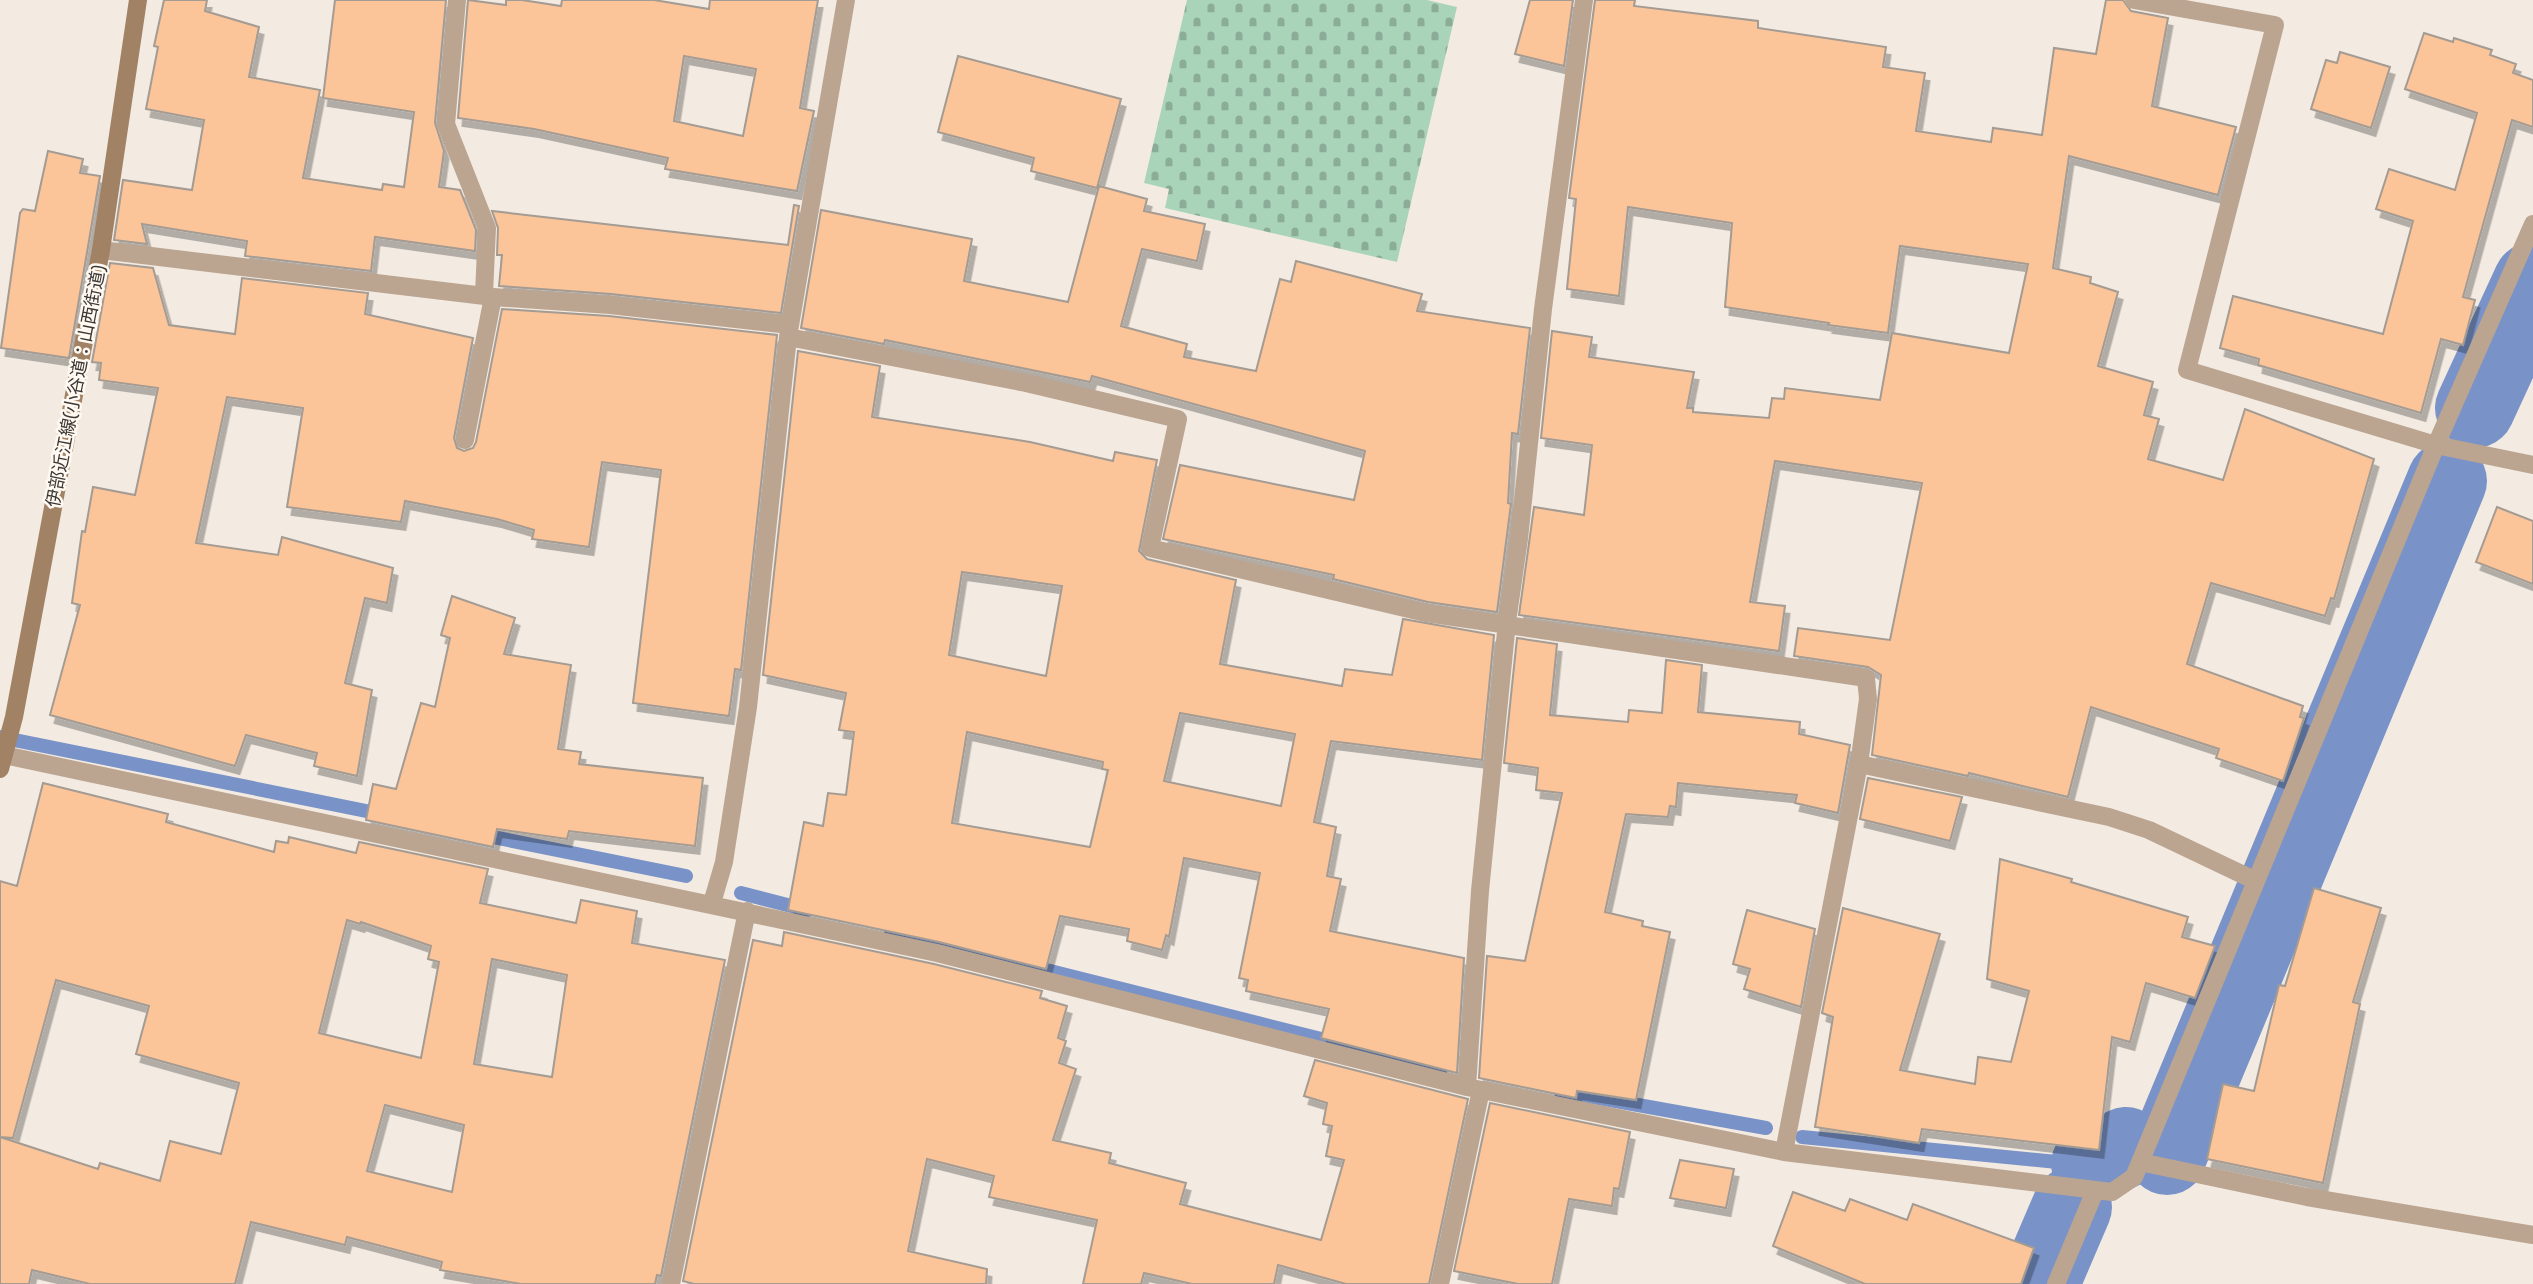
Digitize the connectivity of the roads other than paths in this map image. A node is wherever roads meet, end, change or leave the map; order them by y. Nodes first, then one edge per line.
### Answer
1 (138, 0) edge
2 (457, 0) edge
3 (846, 0) edge
4 (1584, 0) edge
5 (2134, 0) edge
6 (2533, 224) edge
7 (101, 250) junction
8 (489, 295) junction
9 (789, 331) junction
10 (465, 440) dead end
11 (2436, 445) junction
12 (2533, 465) edge
13 (1507, 622) junction
14 (2, 762) edge
15 (1859, 764) junction
16 (2254, 880) junction
17 (712, 903) junction
18 (747, 911) junction
19 (1474, 1088) junction
20 (1784, 1152) junction
21 (2140, 1162) junction
22 (2095, 1191) junction
23 (2533, 1235) edge
24 (671, 1284) edge
25 (1440, 1284) edge
26 (2056, 1284) edge

1 - 7 main road, 伊部近江線(小谷道：山西街道)
2 - 8 street
3 - 9 street
4 - 13 street
5 - 11 street
6 - 11 street
7 - 8 street
7 - 14 main road, 伊部近江線(小谷道：山西街道)
8 - 9 street
8 - 10 street
9 - 13 street
9 - 17 street
11 - 12 street
11 - 16 street
13 - 15 street
13 - 19 street
14 - 17 street
15 - 16 street
15 - 20 street
16 - 21 street
17 - 18 street
18 - 19 street
18 - 24 street
19 - 20 street
19 - 25 street
20 - 22 street
21 - 22 street
21 - 23 street
22 - 26 street

